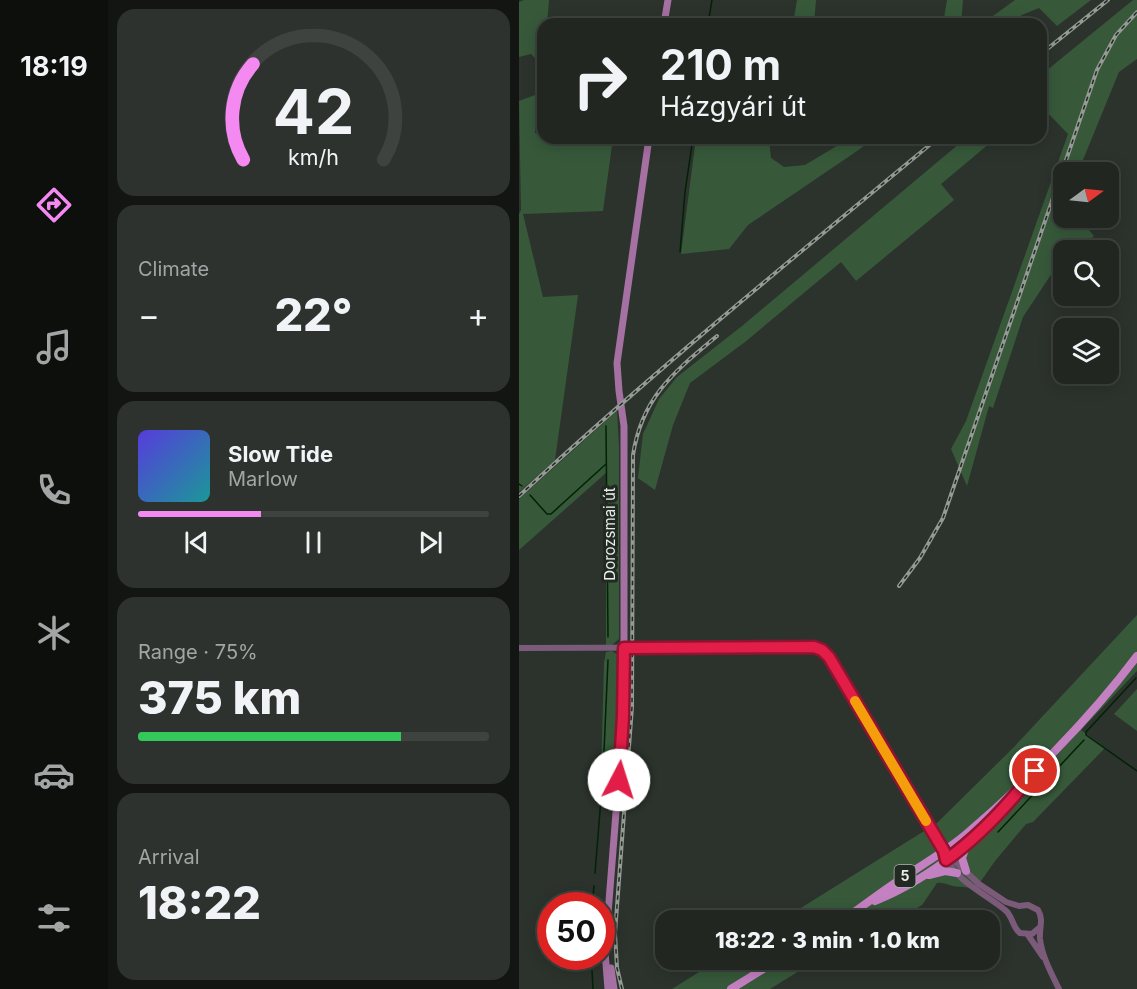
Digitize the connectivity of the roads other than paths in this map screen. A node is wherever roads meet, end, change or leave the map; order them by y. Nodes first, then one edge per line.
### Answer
1 (668, 0) edge
2 (666, 18) edge
3 (648, 144) edge
4 (519, 648) edge
5 (624, 648) junction
6 (1137, 656) edge
7 (1137, 665) edge
8 (1109, 692) junction
9 (1035, 771) junction
10 (967, 844) junction
11 (944, 851) junction
12 (948, 858) junction
13 (966, 871) junction
14 (957, 873) junction
15 (916, 879) junction
16 (609, 892) edge
17 (868, 904) junction
18 (1024, 906) junction
19 (858, 910) edge
20 (1013, 920) junction
21 (1040, 927) junction
22 (1028, 935) junction
23 (1046, 962) junction
24 (606, 970) edge
25 (611, 970) edge
26 (762, 970) edge
27 (608, 989) edge
28 (614, 989) edge
29 (731, 989) edge
30 (1059, 989) edge

1 - 2 main road
3 - 5 main road, Dorozsmai út
4 - 5 street
5 - 11 street
5 - 16 main road, Dorozsmai út
6 - 8 main road, 5
7 - 8 main road, 5
8 - 9 main road, 5
9 - 10 main road, 5
9 - 11 main road, 5
10 - 12 main road, 5
10 - 13 main road
11 - 12 street
11 - 17 main road, 5
12 - 13 street
12 - 14 street
12 - 15 main road, 5
13 - 18 street
14 - 15 main road
14 - 20 street
15 - 17 main road, 5
17 - 19 main road, 5
18 - 20 street
18 - 21 street
20 - 22 street
21 - 22 street
21 - 23 street
22 - 23 street
23 - 30 street
24 - 27 main road, Dorozsmai út
25 - 28 main road, Dorozsmai út
26 - 29 main road

